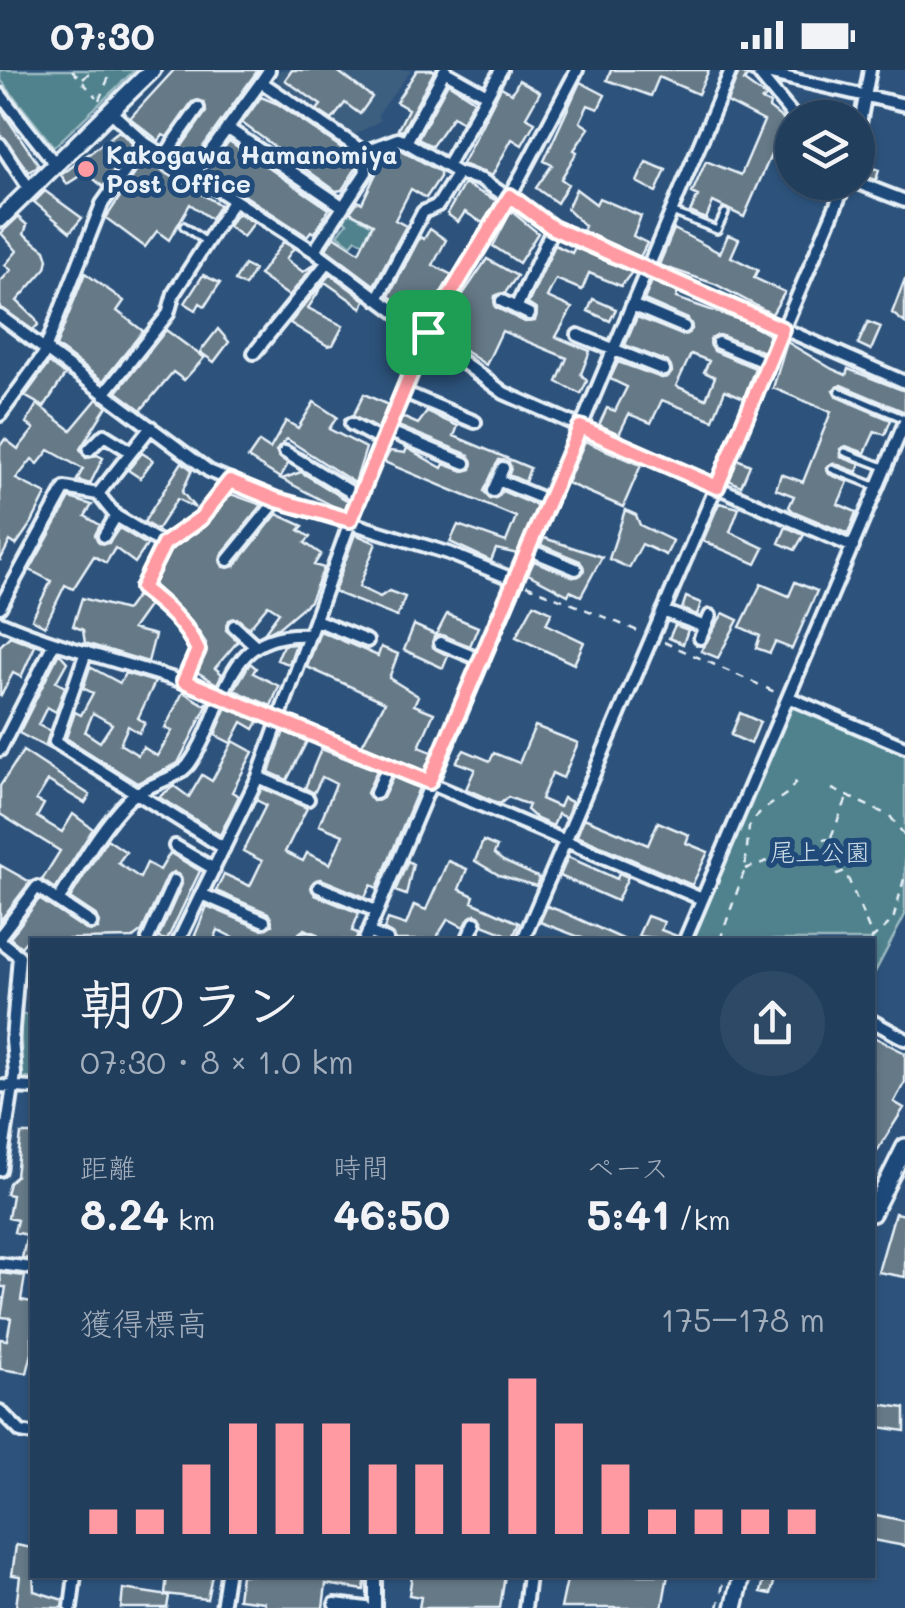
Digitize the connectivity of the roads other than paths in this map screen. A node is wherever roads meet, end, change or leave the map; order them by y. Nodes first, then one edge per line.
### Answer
1 (152, 70) edge
2 (270, 70) edge
3 (501, 70) edge
4 (577, 70) edge
5 (731, 70) edge
6 (870, 70) edge
7 (444, 71) edge
8 (755, 72) edge
9 (261, 82) junction
10 (867, 92) junction
11 (0, 94) edge
12 (487, 95) junction
13 (779, 100) edge
14 (865, 100) edge
15 (101, 103) junction
16 (905, 104) edge
17 (198, 108) dead end
18 (227, 128) junction
19 (406, 142) junction
20 (145, 143) junction
21 (0, 144) edge
22 (364, 152) junction
23 (165, 155) junction
24 (56, 166) junction
25 (447, 166) junction
26 (458, 173) junction
27 (194, 174) junction
28 (875, 189) edge
29 (30, 190) junction
30 (510, 196) junction
31 (234, 200) junction
32 (838, 200) edge
33 (905, 201) edge
34 (342, 206) junction
35 (672, 212) junction
36 (3, 214) edge
37 (725, 214) dead end
38 (184, 226) dead end
39 (553, 228) junction
40 (206, 242) junction
41 (314, 250) junction
42 (328, 264) junction
43 (647, 271) junction
44 (377, 299) junction
45 (502, 301) dead end
46 (632, 305) junction
47 (516, 308) junction
48 (529, 314) dead end
49 (0, 316) edge
50 (684, 327) dead end
51 (782, 329) junction
52 (431, 335) junction
53 (578, 335) dead end
54 (718, 343) dead end
55 (47, 348) junction
56 (614, 349) junction
57 (254, 353) dead end
58 (768, 364) junction
59 (664, 370) dead end
60 (905, 382) edge
61 (839, 391) dead end
62 (104, 394) junction
63 (407, 394) junction
64 (3, 408) edge
65 (905, 421) edge
66 (475, 422) dead end
67 (351, 424) dead end
68 (151, 427) junction
69 (580, 427) junction
70 (389, 434) junction
71 (90, 450) dead end
72 (130, 451) junction
73 (285, 452) dead end
74 (844, 452) dead end
75 (298, 460) junction
76 (466, 464) dead end
77 (832, 468) dead end
78 (886, 468) junction
79 (291, 471) dead end
80 (498, 480) dead end
81 (230, 481) junction
82 (717, 487) junction
83 (878, 488) junction
84 (98, 494) junction
85 (359, 497) junction
86 (277, 500) junction
87 (548, 501) junction
88 (116, 516) junction
89 (350, 520) junction
90 (104, 536) dead end
91 (164, 544) junction
92 (853, 547) junction
93 (528, 549) junction
94 (228, 560) dead end
95 (576, 569) dead end
96 (515, 580) junction
97 (0, 607) edge
98 (663, 611) junction
99 (710, 616) dead end
100 (319, 621) junction
101 (0, 622) edge
102 (234, 626) dead end
103 (310, 635) junction
104 (367, 641) dead end
105 (255, 644) junction
106 (440, 644) dead end
107 (52, 645) junction
108 (86, 652) junction
109 (481, 660) junction
110 (184, 681) junction
111 (222, 695) junction
112 (790, 698) junction
113 (280, 720) junction
114 (905, 747) edge
115 (0, 750) edge
116 (388, 767) junction
117 (258, 777) junction
118 (429, 782) junction
119 (140, 791) junction
120 (376, 793) dead end
121 (308, 799) dead end
122 (565, 839) junction
123 (176, 846) dead end
124 (224, 848) junction
125 (214, 869) junction
126 (174, 881) dead end
127 (319, 888) dead end
128 (201, 894) junction
129 (702, 899) junction
130 (58, 902) junction
131 (376, 911) junction
132 (264, 922) dead end
133 (475, 923) dead end
134 (91, 924) dead end
135 (366, 936) edge
136 (0, 938) edge
137 (149, 938) edge
138 (179, 938) edge
139 (471, 938) edge
140 (524, 938) edge
141 (686, 938) edge
142 (875, 1023) edge
143 (0, 1024) edge
144 (13, 1030) junction
145 (905, 1039) edge
146 (0, 1086) edge
147 (14, 1086) junction
148 (30, 1088) edge
149 (905, 1147) edge
150 (0, 1170) edge
151 (875, 1204) edge
152 (0, 1264) edge
153 (30, 1268) edge
154 (0, 1411) edge
155 (30, 1434) edge
156 (75, 1578) edge
157 (227, 1578) edge
158 (376, 1578) edge
159 (530, 1578) edge
160 (741, 1578) edge
161 (335, 1604) dead end
162 (71, 1608) edge
163 (222, 1608) edge
164 (366, 1608) edge
165 (375, 1608) edge
166 (525, 1608) edge
167 (734, 1608) edge

1 - 15 main road
2 - 9 street
3 - 12 street
4 - 30 street
5 - 35 street
6 - 10 street
7 - 12 street
7 - 19 street
8 - 10 street
8 - 13 street
9 - 18 street
9 - 22 street
10 - 14 street
10 - 16 street
11 - 24 street
12 - 25 street
15 - 20 street
15 - 24 main road
17 - 23 street
18 - 27 street
18 - 34 street
19 - 22 street
19 - 25 street
20 - 23 street
20 - 55 street
21 - 29 street
22 - 34 street
23 - 27 street
24 - 29 main road
25 - 26 street
26 - 30 street
26 - 44 street
27 - 31 street
28 - 33 street
29 - 36 main road
30 - 39 street
30 - 52 street
31 - 40 street
31 - 41 street
32 - 51 street
34 - 41 street
35 - 37 lane
35 - 43 street
38 - 40 lane
39 - 43 street
39 - 47 street
40 - 62 street
41 - 42 street
42 - 44 street
42 - 57 street
43 - 46 street
43 - 51 street
44 - 52 street
45 - 47 street
46 - 50 street
46 - 56 street
47 - 48 street
49 - 55 street
51 - 58 street
51 - 60 street
52 - 63 street
52 - 69 street
53 - 56 street
54 - 58 street
55 - 62 street
55 - 64 street
56 - 59 street
56 - 69 street
58 - 82 street
61 - 65 lane
62 - 68 street
63 - 66 street
63 - 70 street
65 - 78 street
67 - 70 street
68 - 72 street
68 - 81 street
69 - 82 street
69 - 87 street
70 - 76 street
70 - 85 street
71 - 72 street
72 - 84 street
73 - 75 street
74 - 78 lane
75 - 79 street
75 - 85 street
77 - 83 lane
78 - 83 street
80 - 87 street
81 - 86 street
81 - 91 street
82 - 92 street
82 - 98 street
83 - 92 street
84 - 88 street
84 - 97 street
85 - 89 street
86 - 89 street
86 - 94 street
87 - 93 street
88 - 90 street
88 - 91 street
89 - 96 street
89 - 100 street
91 - 110 street
92 - 112 street
93 - 95 street
93 - 96 street
96 - 109 street
98 - 99 street
98 - 122 street
100 - 103 street
100 - 104 street
101 - 107 street
102 - 105 street
103 - 105 street
103 - 113 street
105 - 111 street
106 - 109 street
107 - 108 street
107 - 115 street
108 - 110 street
108 - 119 street
109 - 118 street
110 - 111 street
111 - 113 street
111 - 119 street
112 - 114 street
112 - 129 street
113 - 116 street
113 - 117 street
116 - 118 street
116 - 120 street
117 - 121 street
117 - 124 street
118 - 122 street
118 - 131 street
119 - 124 street
119 - 130 street
122 - 129 street
122 - 140 street
123 - 125 street
124 - 125 street
125 - 128 street
126 - 137 street
127 - 131 street
128 - 132 street
128 - 138 street
129 - 141 street
130 - 134 street
130 - 136 street
131 - 135 street
133 - 139 street
136 - 144 street
142 - 145 street
143 - 144 street
144 - 147 street
146 - 147 street
147 - 148 street
147 - 150 street
149 - 151 main road
152 - 153 street
154 - 155 street
156 - 162 street
157 - 163 street
158 - 165 street
159 - 166 street
160 - 167 main road
161 - 164 street

